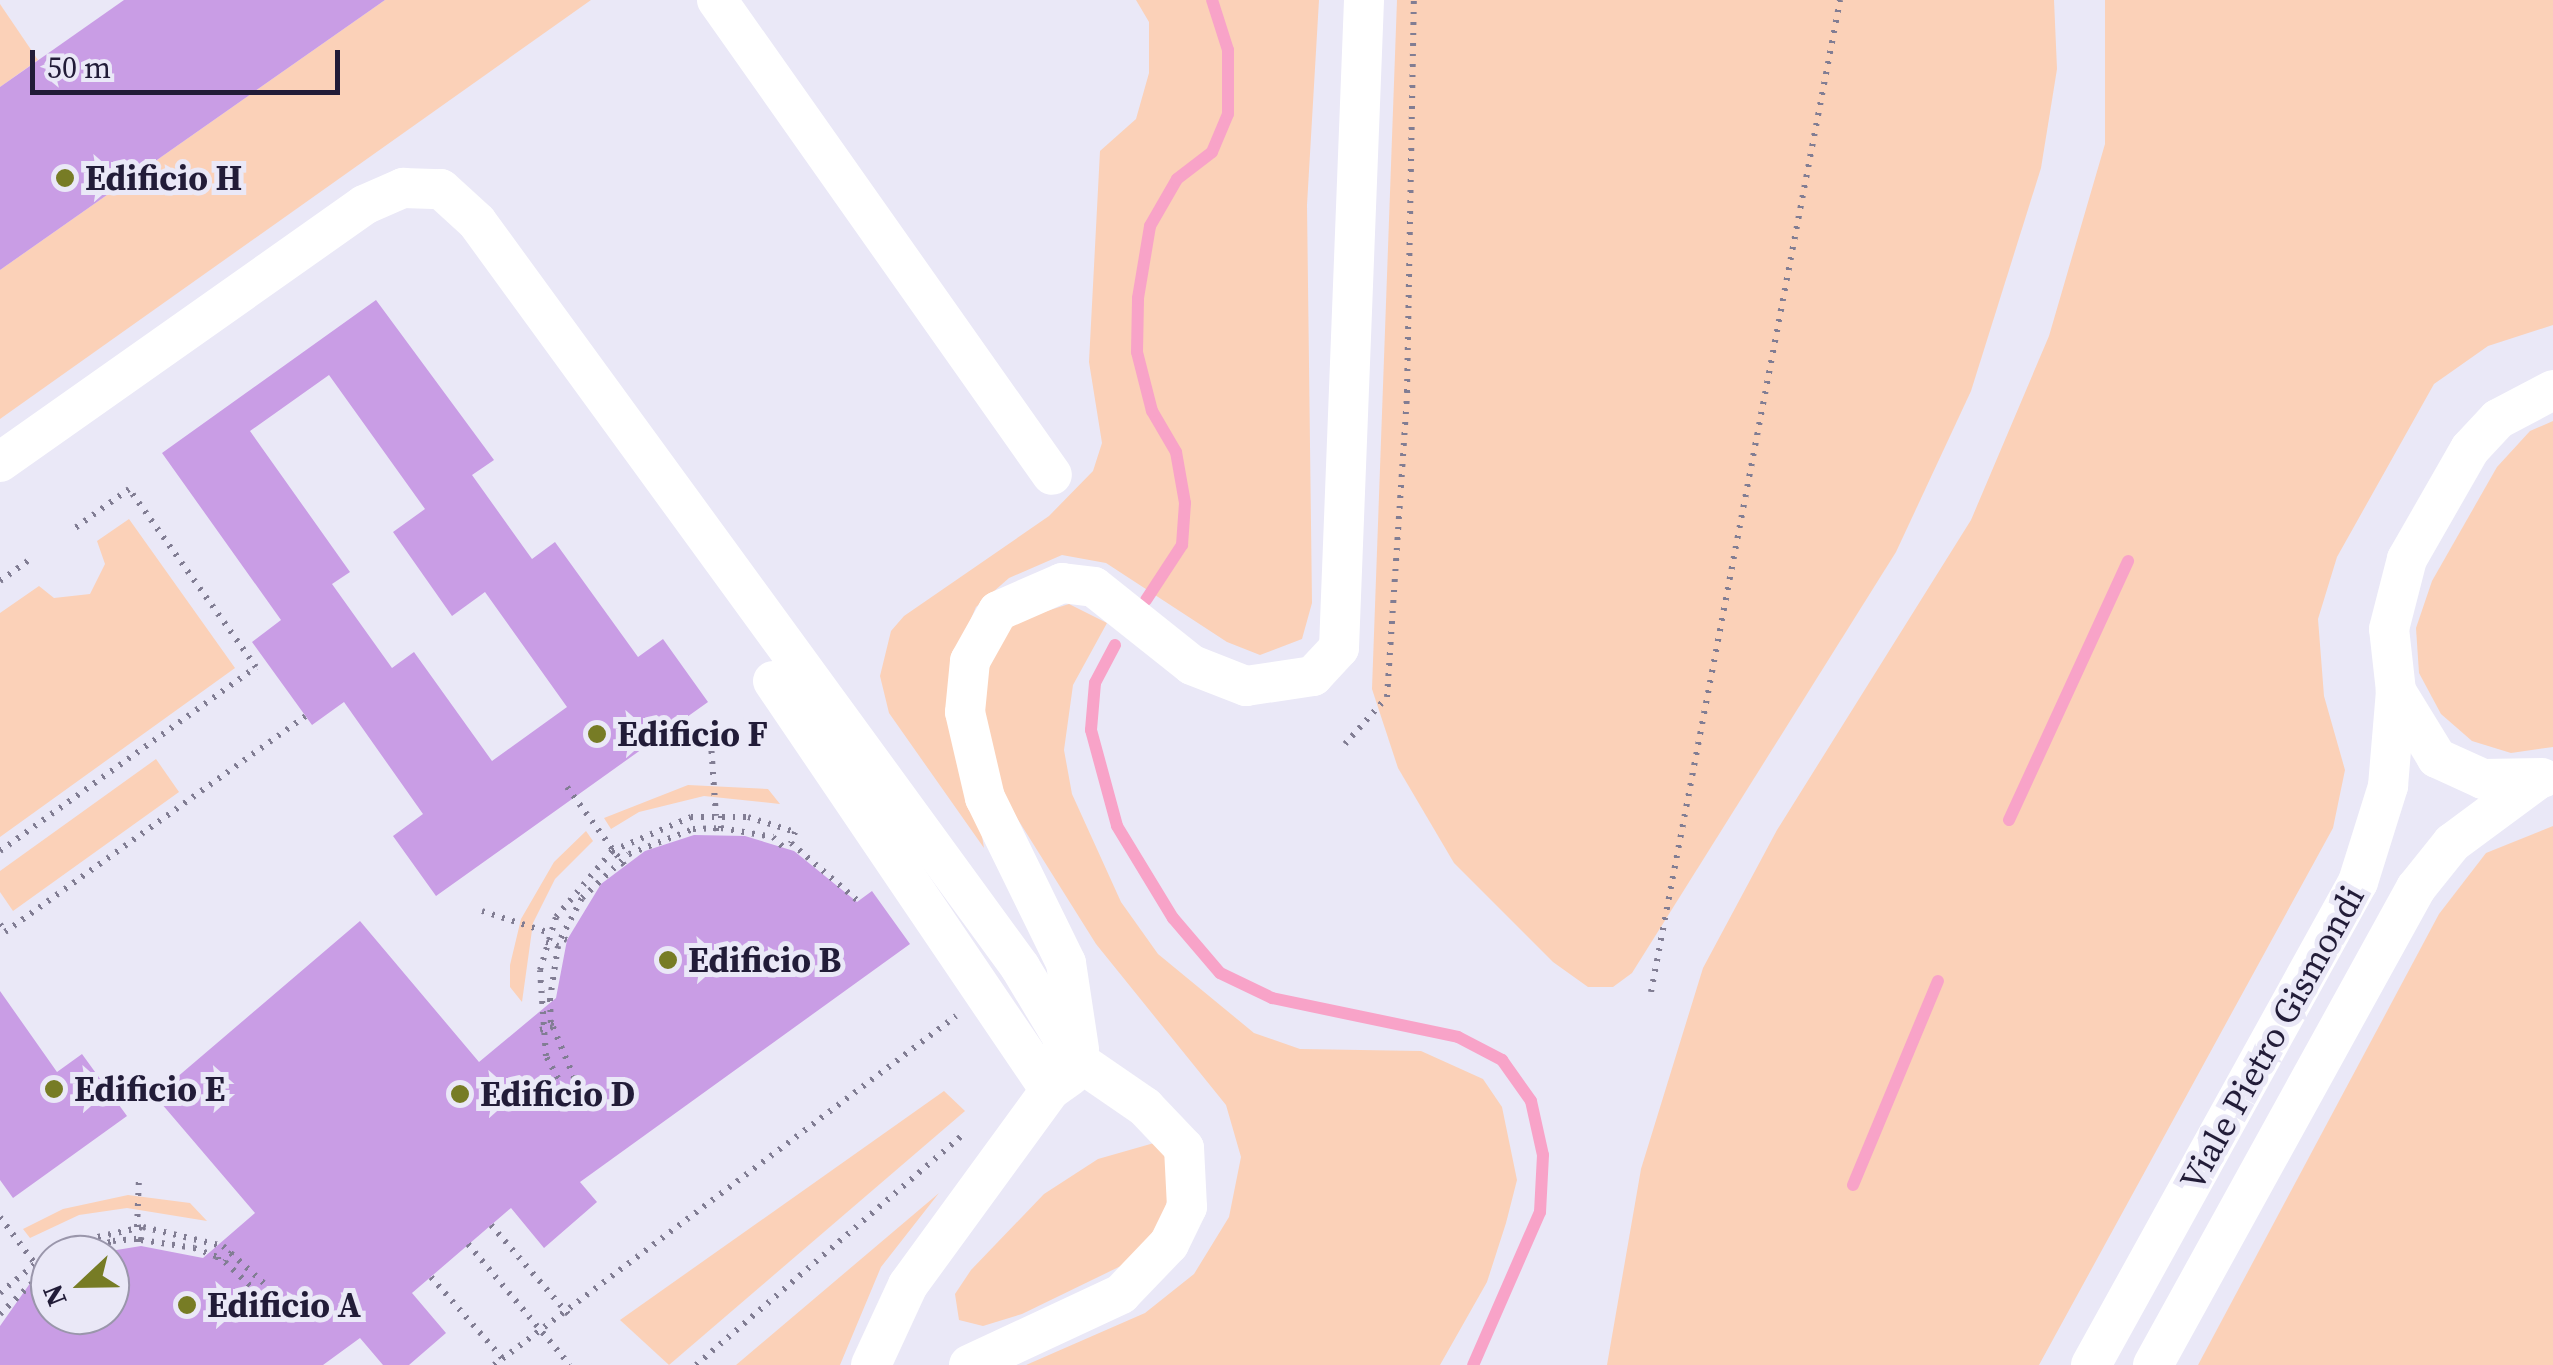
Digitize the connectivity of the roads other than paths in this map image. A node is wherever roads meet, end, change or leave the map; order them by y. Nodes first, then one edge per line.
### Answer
1 (717, 0) edge
2 (1364, 0) edge
3 (2552, 389) edge
4 (0, 462) edge
5 (1052, 475) dead end
6 (779, 677) junction
7 (2396, 692) junction
8 (2545, 777) edge
9 (1065, 1079) junction
10 (871, 1365) edge
11 (970, 1365) edge
12 (2091, 1365) edge
13 (2153, 1365) edge

1 - 5 street
2 - 9 street
3 - 7 street
4 - 6 street
6 - 9 street
6 - 9 street
7 - 8 street
7 - 12 street, Viale Pietro Gismondi
8 - 13 street, Viale Pietro Gismondi
9 - 10 street
9 - 11 street

